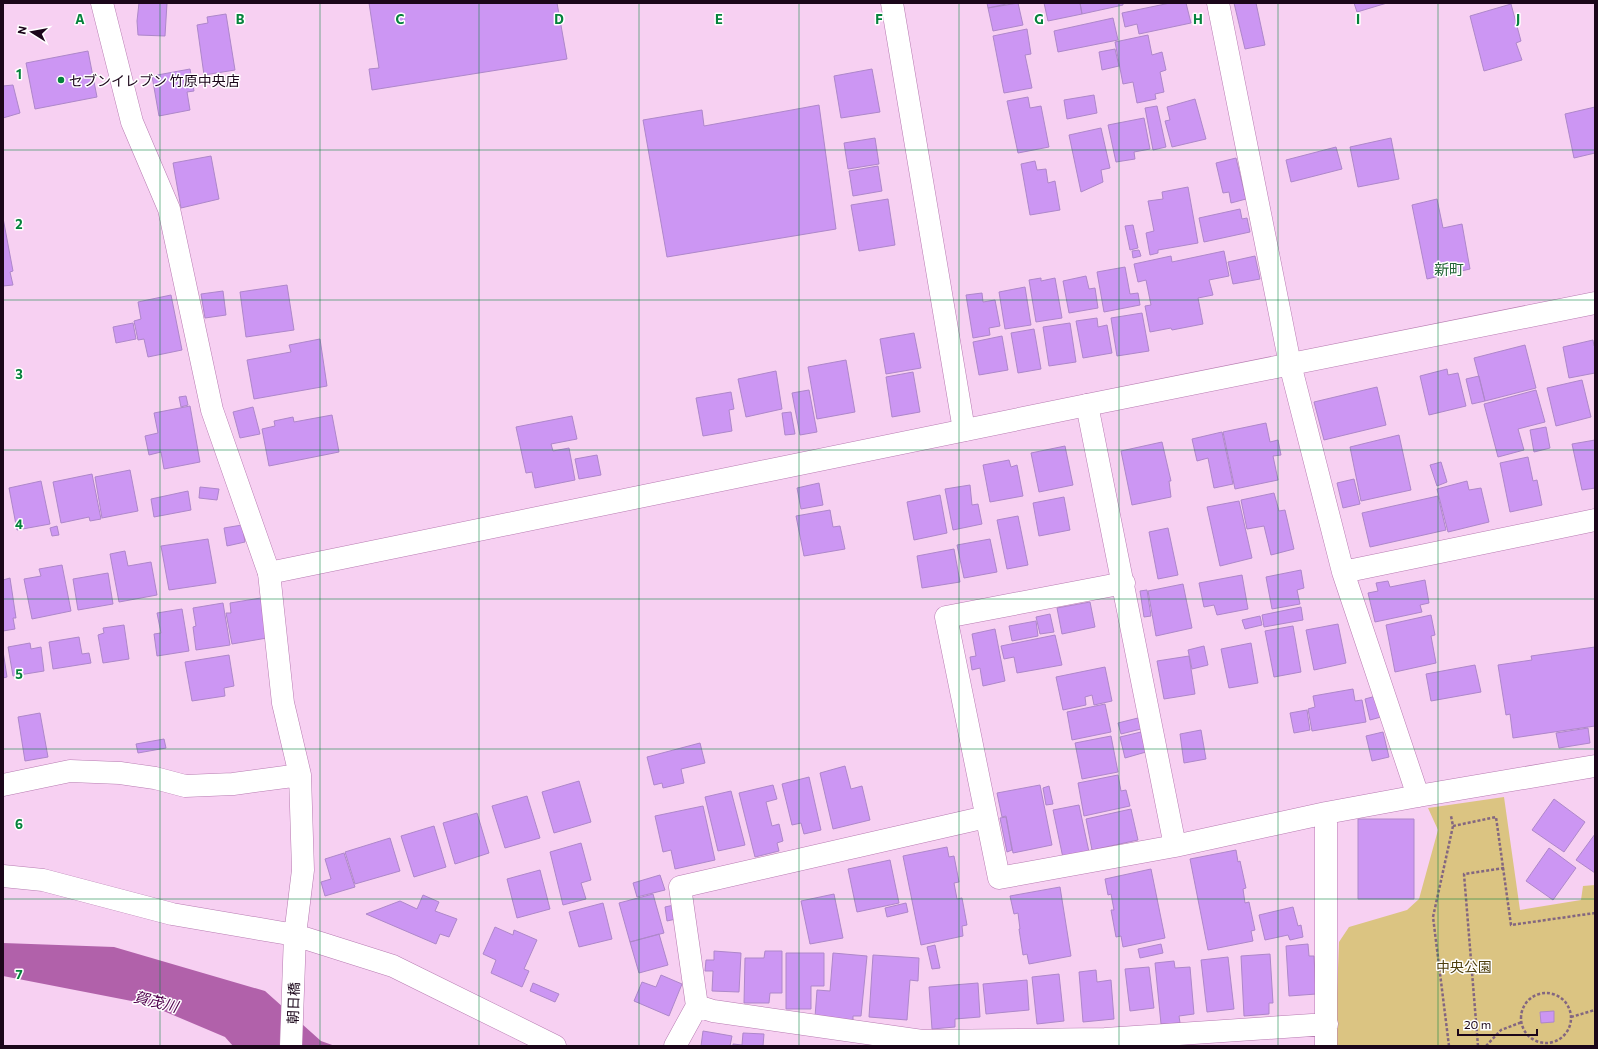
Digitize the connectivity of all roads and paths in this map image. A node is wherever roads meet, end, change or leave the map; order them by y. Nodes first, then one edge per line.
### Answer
1 (102, 3) edge
2 (892, 3) edge
3 (1218, 3) edge
4 (1595, 303) edge
5 (1290, 364) junction
6 (1087, 405) junction
7 (964, 430) junction
8 (1595, 520) edge
9 (269, 572) junction
10 (1342, 572) junction
11 (1124, 583) junction
12 (1595, 766) edge
13 (300, 775) junction
14 (3, 784) edge
15 (1447, 790) junction
16 (1418, 796) junction
17 (1326, 813) junction
18 (986, 817) junction
19 (1453, 826) junction
20 (1175, 846) junction
21 (1504, 868) junction
22 (3, 876) edge
23 (1595, 913) edge
24 (295, 935) junction
25 (698, 1006) junction
26 (1595, 1010) edge
27 (1571, 1016) junction
28 (1522, 1022) junction
29 (1327, 1024) junction
30 (1553, 1042) junction
31 (292, 1046) edge
32 (555, 1046) edge
33 (675, 1046) edge
34 (1326, 1046) edge
35 (1449, 1046) edge
36 (1478, 1046) edge
37 (1486, 1046) edge
38 (1554, 1046) edge

1 - 9 street, 朝日橋
2 - 7 street
3 - 5 street
4 - 5 street
5 - 6 street
5 - 10 street
6 - 7 street
6 - 11 street
7 - 9 street
8 - 10 street
9 - 13 street, 朝日橋
10 - 16 street
11 - 18 street
11 - 20 street
12 - 15 street
13 - 14 street
13 - 24 street, 朝日橋
15 - 16 street
15 - 19 path
16 - 17 street
17 - 20 street
17 - 29 street
18 - 20 street
18 - 25 street
19 - 21 path
19 - 35 path
21 - 23 path
21 - 36 path
22 - 24 street
24 - 31 street, 朝日橋
24 - 32 street
25 - 29 street
25 - 33 street
26 - 27 path
27 - 28 path
27 - 30 path
28 - 30 path
28 - 37 path
29 - 34 street
30 - 38 path

